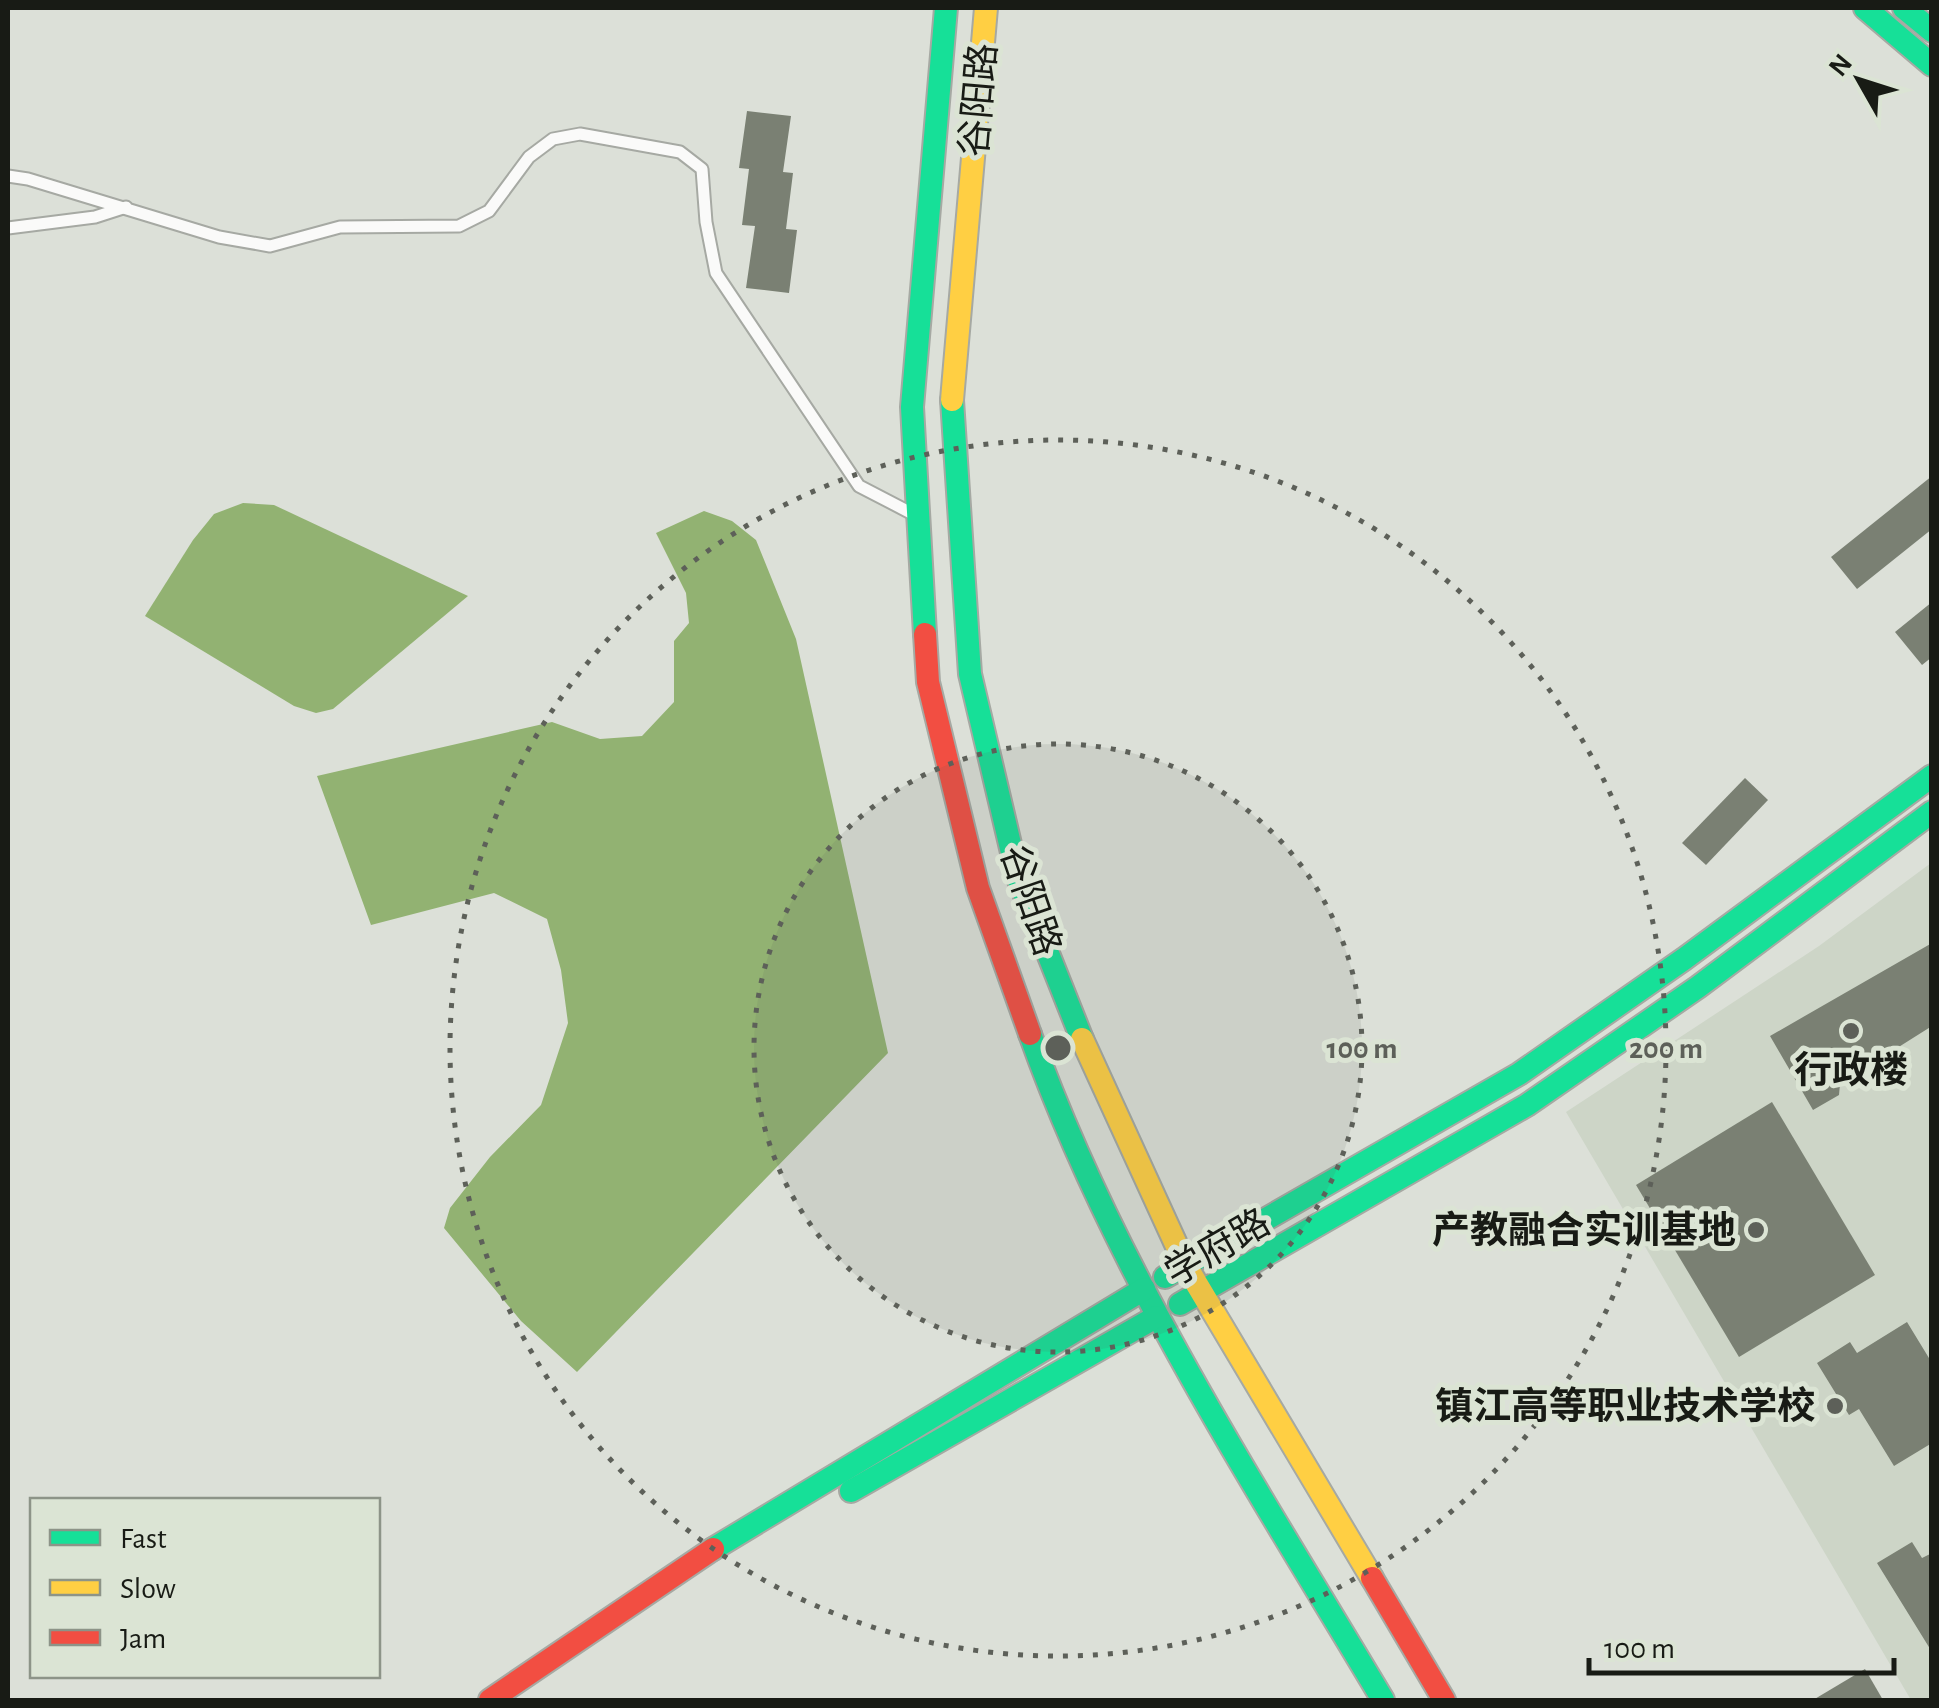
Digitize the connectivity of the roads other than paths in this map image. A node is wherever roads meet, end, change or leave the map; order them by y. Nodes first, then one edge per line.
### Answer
1 (946, 8) edge
2 (986, 8) edge
3 (1865, 8) edge
4 (1904, 8) edge
5 (1932, 31) edge
6 (1932, 65) edge
7 (8, 176) edge
8 (126, 207) junction
9 (8, 228) edge
10 (918, 516) junction
11 (1932, 776) edge
12 (1932, 812) edge
13 (1186, 1266) junction
14 (1144, 1289) junction
15 (1201, 1293) junction
16 (1156, 1317) junction
17 (490, 1700) edge
18 (523, 1700) edge
19 (1384, 1700) edge
20 (1444, 1700) edge

1 - 10 main road, 谷阳路
2 - 13 main road, 谷阳路
3 - 6 main road
4 - 5 main road
7 - 8 lane
8 - 9 lane
8 - 10 lane
10 - 14 main road, 谷阳路
11 - 13 main road, 学府路
12 - 15 main road, 学府路
13 - 14 main road, 学府路
13 - 15 main road, 谷阳路
14 - 16 main road, 谷阳路
14 - 17 main road, 学府路
15 - 16 main road, 学府路
15 - 20 main road, 谷阳路
16 - 18 main road, 学府路
16 - 19 main road, 谷阳路

